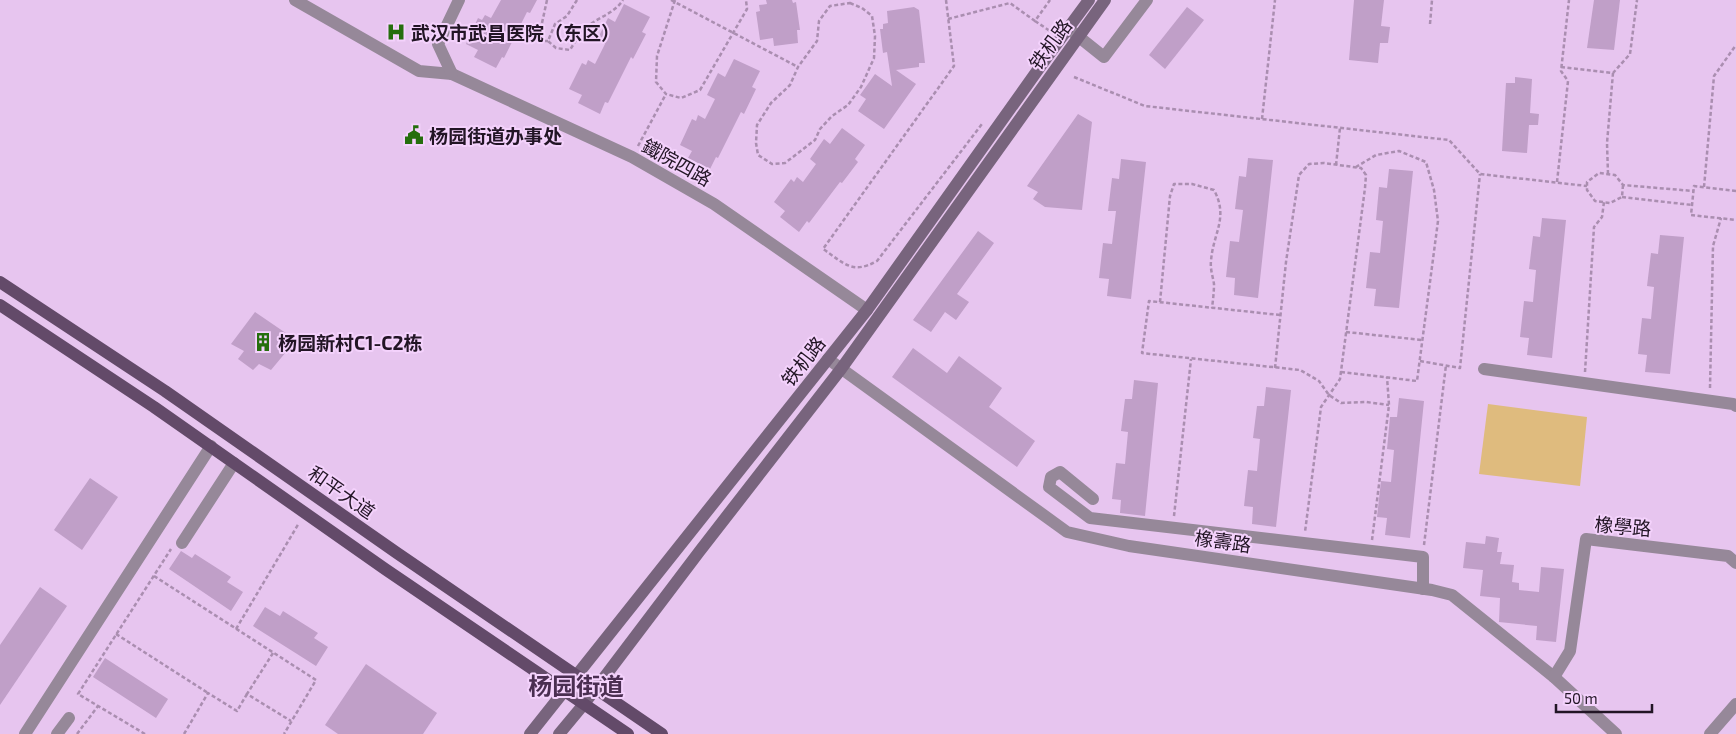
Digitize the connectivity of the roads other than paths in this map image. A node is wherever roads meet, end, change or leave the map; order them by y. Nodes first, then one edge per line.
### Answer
1 (296, 0) edge
2 (459, 0) edge
3 (1089, 0) edge
4 (1105, 0) edge
5 (1147, 0) edge
6 (1068, 30) junction
7 (452, 74) junction
8 (0, 282) edge
9 (0, 305) edge
10 (867, 310) junction
11 (828, 360) junction
12 (841, 369) junction
13 (1484, 369) dead end
14 (1736, 406) edge
15 (210, 446) junction
16 (234, 463) junction
17 (1093, 499) dead end
18 (182, 543) dead end
19 (1736, 563) edge
20 (1424, 589) junction
21 (577, 676) junction
22 (1554, 677) junction
23 (596, 689) junction
24 (565, 691) junction
25 (584, 704) junction
26 (1736, 704) edge
27 (69, 718) dead end
28 (25, 734) edge
29 (57, 734) edge
30 (530, 734) edge
31 (558, 734) edge
32 (628, 734) edge
33 (662, 734) edge
34 (1616, 734) edge
35 (1710, 734) edge

1 - 7 street, 鐵院四路
2 - 7 street
3 - 6 main road, 铁机路
4 - 6 main road, 铁机路
5 - 6 street
6 - 10 main road, 铁机路
6 - 12 main road, 铁机路
7 - 10 street, 鐵院四路
8 - 21 main road, 和平大道
9 - 15 main road, 和平大道
10 - 11 main road, 铁机路
11 - 12 street, 橡壽路
11 - 21 main road, 铁机路
12 - 20 street, 橡壽路
12 - 23 main road, 铁机路
13 - 14 street
15 - 16 main road, 和平大道
15 - 28 street
16 - 18 street
16 - 24 main road, 和平大道
17 - 20 street
19 - 22 street, 橡學路
20 - 22 street, 橡壽路
21 - 23 main road, 和平大道
21 - 24 main road, 铁机路
22 - 34 street, 橡壽路
23 - 25 main road, 铁机路
23 - 33 main road, 和平大道
24 - 25 main road, 和平大道
24 - 30 main road, 铁机路
25 - 31 main road, 铁机路
25 - 32 main road, 和平大道
26 - 35 street
27 - 29 street

